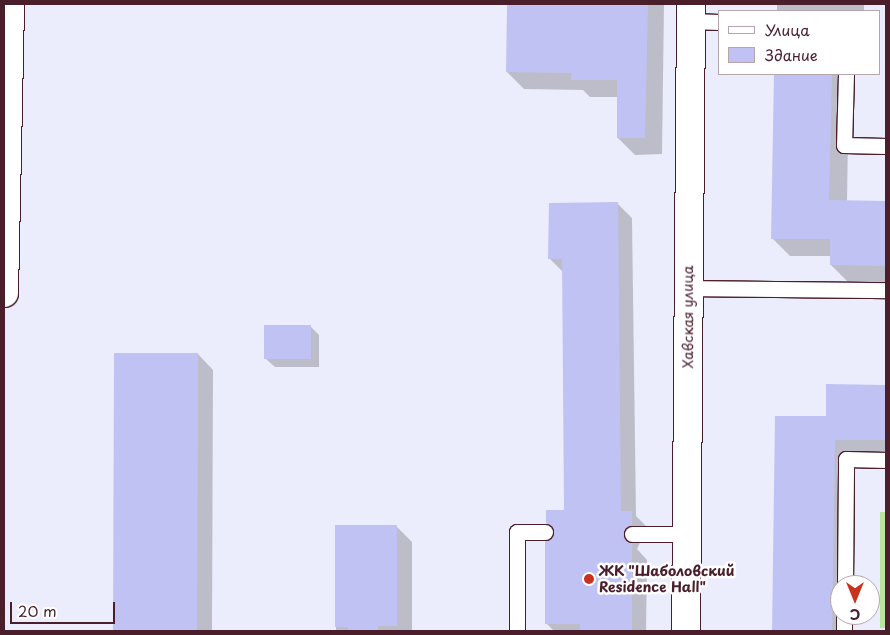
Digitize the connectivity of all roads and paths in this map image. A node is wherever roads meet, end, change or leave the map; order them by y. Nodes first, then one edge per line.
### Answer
1 (10, 4) edge
2 (691, 12) edge
3 (718, 22) edge
4 (846, 75) edge
5 (886, 146) edge
6 (688, 288) junction
7 (886, 290) edge
8 (4, 293) edge
9 (886, 460) edge
10 (546, 532) dead end
11 (632, 534) dead end
12 (686, 534) junction
13 (845, 575) edge
14 (517, 631) edge
15 (686, 631) edge

1 - 8 street
2 - 3 lane
2 - 6 street, Хавская улица
4 - 5 lane
6 - 7 lane
6 - 12 street, Хавская улица
9 - 13 lane
10 - 14 lane
11 - 12 lane
12 - 15 street, Хавская улица

